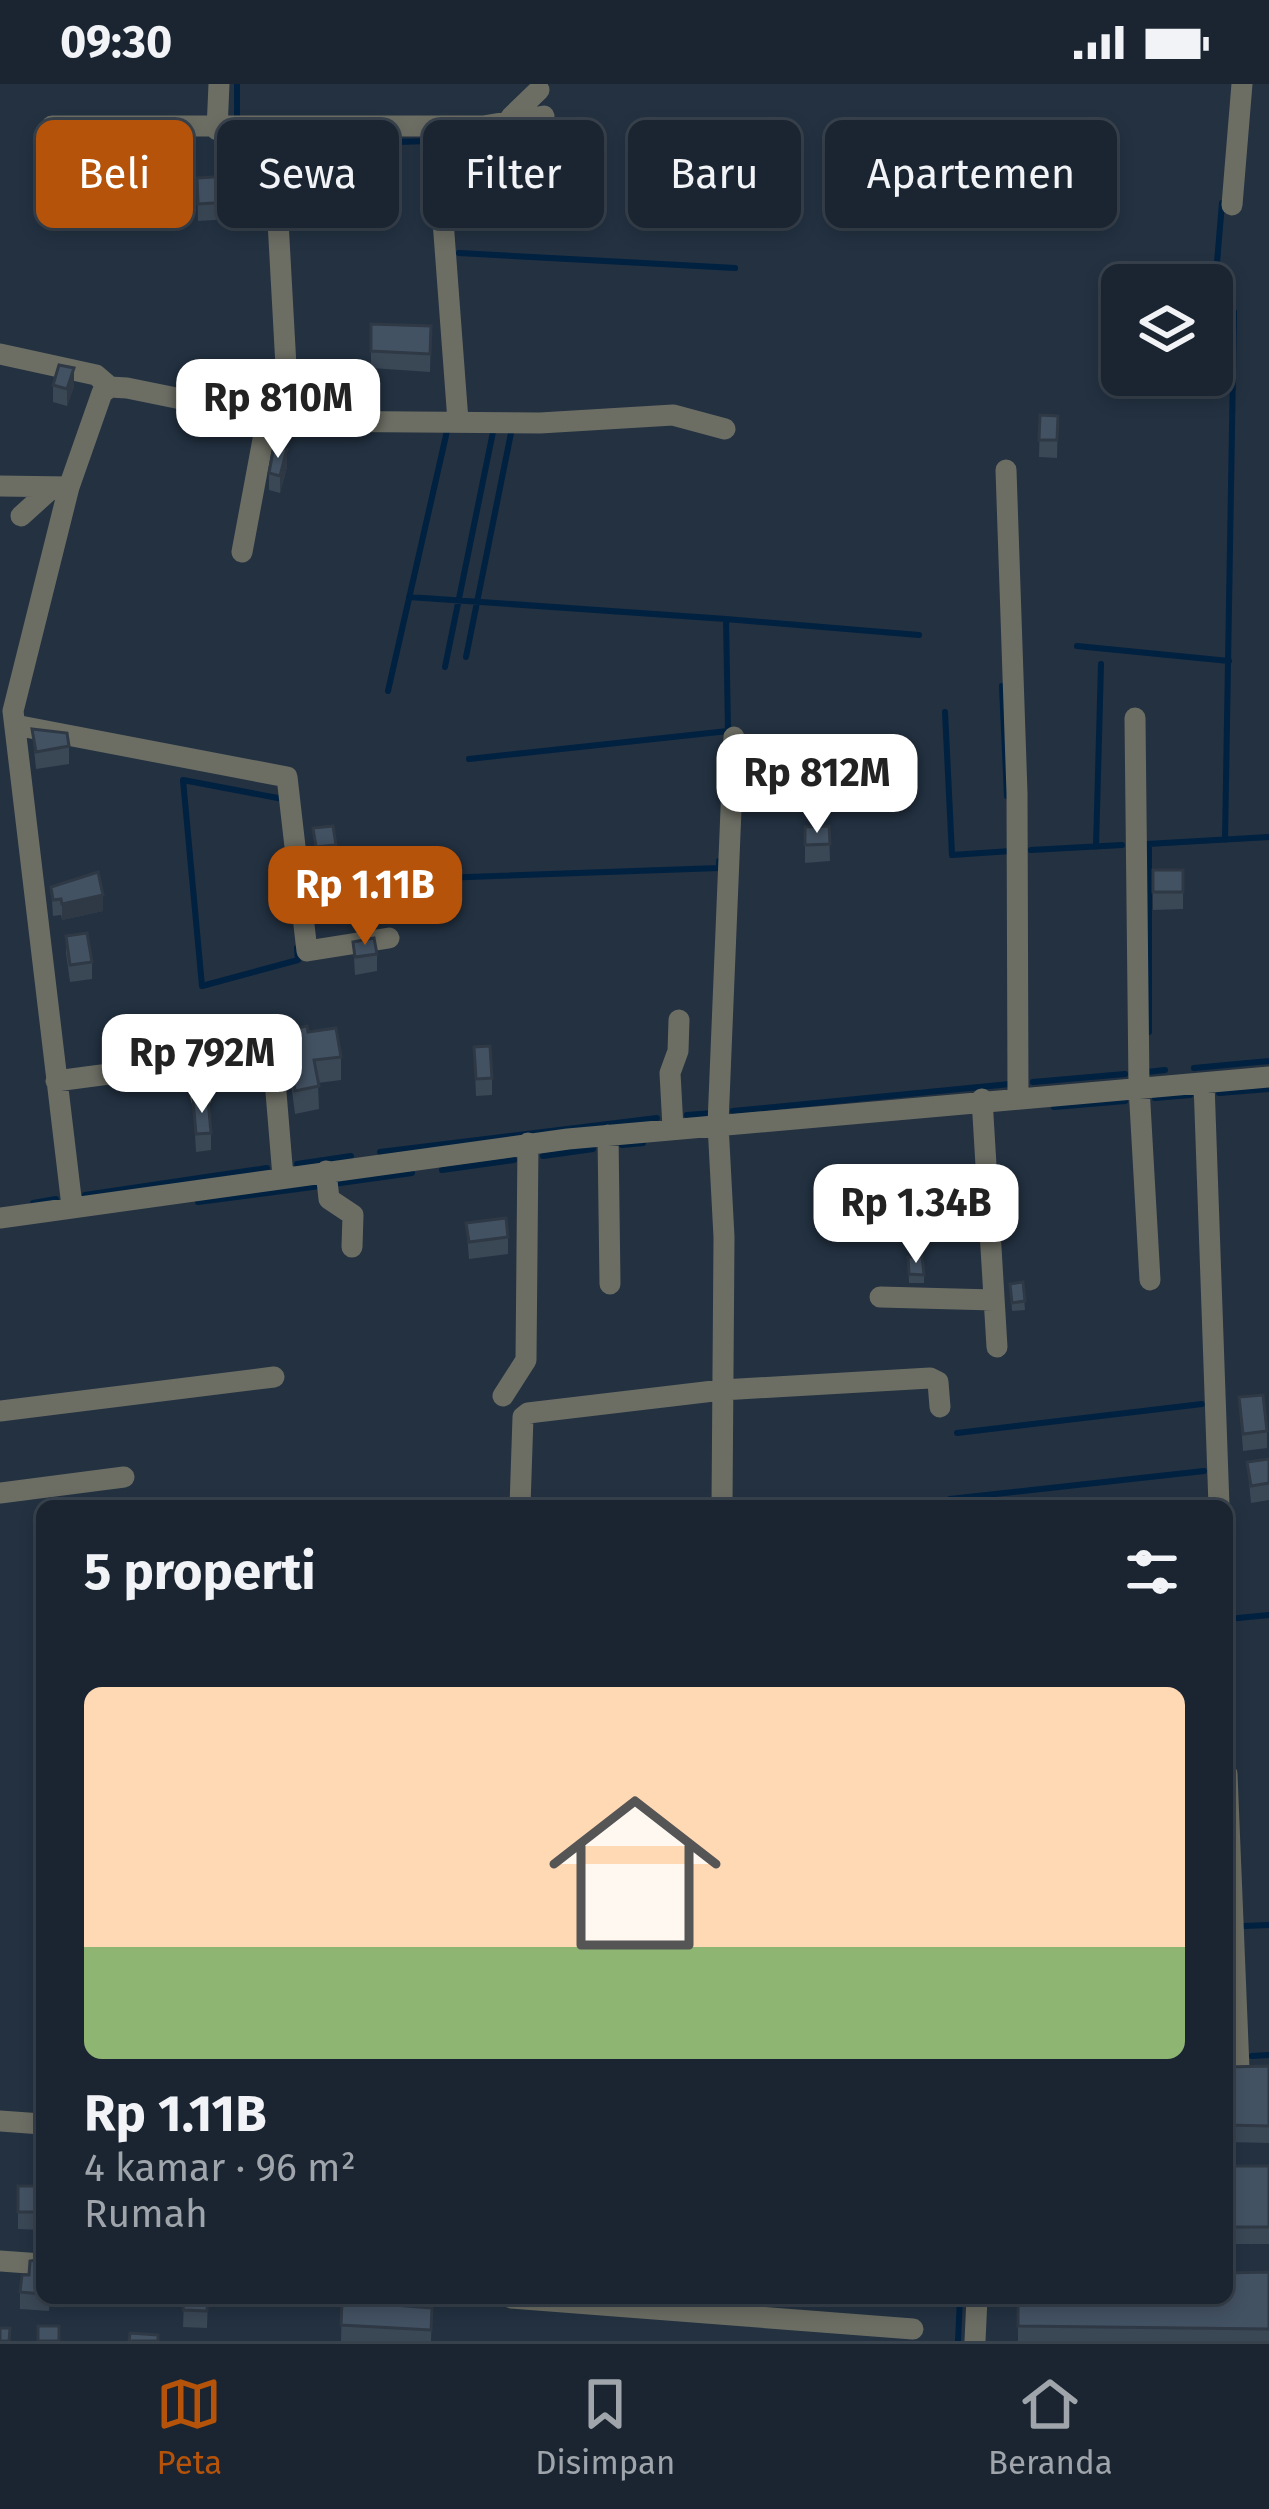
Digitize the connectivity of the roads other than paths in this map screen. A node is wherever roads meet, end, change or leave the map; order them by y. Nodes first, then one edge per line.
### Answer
1 (219, 84) edge
2 (1242, 84) edge
3 (539, 90) dead end
4 (544, 116) dead end
5 (217, 120) edge
6 (509, 120) edge
7 (519, 120) edge
8 (193, 130) edge
9 (217, 130) edge
10 (1232, 205) dead end
11 (274, 228) edge
12 (444, 228) edge
13 (0, 354) edge
14 (110, 387) junction
15 (278, 419) junction
16 (458, 421) junction
17 (725, 429) dead end
18 (1006, 470) dead end
19 (0, 486) edge
20 (61, 487) junction
21 (21, 516) dead end
22 (242, 552) dead end
23 (1135, 718) dead end
24 (11, 737) edge
25 (734, 737) dead end
26 (389, 938) dead end
27 (679, 1020) dead end
28 (272, 1057) dead end
29 (1269, 1076) edge
30 (56, 1081) junction
31 (1204, 1083) junction
32 (1139, 1088) junction
33 (1018, 1097) junction
34 (202, 1098) edge
35 (982, 1100) junction
36 (718, 1124) junction
37 (673, 1128) junction
38 (608, 1135) junction
39 (528, 1143) junction
40 (326, 1171) junction
41 (283, 1177) junction
42 (72, 1206) junction
43 (0, 1218) edge
44 (352, 1247) dead end
45 (1150, 1280) dead end
46 (610, 1284) dead end
47 (880, 1297) dead end
48 (994, 1300) junction
49 (997, 1347) dead end
50 (274, 1377) dead end
51 (722, 1390) junction
52 (503, 1396) dead end
53 (940, 1407) dead end
54 (0, 1411) edge
55 (124, 1478) dead end
56 (0, 1493) edge
57 (520, 1500) edge
58 (722, 1500) edge
59 (1219, 1500) edge
60 (1269, 2068) edge
61 (1233, 2069) edge
62 (0, 2122) edge
63 (36, 2124) edge
64 (0, 2260) edge
65 (36, 2263) edge
66 (589, 2304) edge
67 (977, 2304) edge
68 (913, 2329) dead end
69 (975, 2341) edge

1 - 5 street
2 - 10 street
3 - 6 street
4 - 7 street
8 - 9 street
11 - 15 street
12 - 16 street
13 - 14 street
14 - 15 street
14 - 20 street
15 - 16 street
15 - 22 street
16 - 17 street
18 - 33 street
19 - 20 street
20 - 21 street
20 - 24 street
23 - 32 street
24 - 26 street
24 - 30 street
25 - 36 street
27 - 37 street
28 - 41 street
29 - 31 street
30 - 34 street
30 - 42 street
31 - 32 street
31 - 59 street
32 - 33 street
32 - 45 street
33 - 35 street
35 - 36 street
35 - 48 street
36 - 37 street
36 - 51 street
37 - 38 street
38 - 39 street
38 - 46 street
39 - 40 street
39 - 52 street
40 - 41 street
40 - 44 street
41 - 42 street
42 - 43 street
47 - 48 street
48 - 49 street
50 - 54 street
51 - 53 street
51 - 57 street
51 - 58 street
55 - 56 street
60 - 61 street
62 - 63 street
64 - 65 street
66 - 68 street
67 - 69 street

